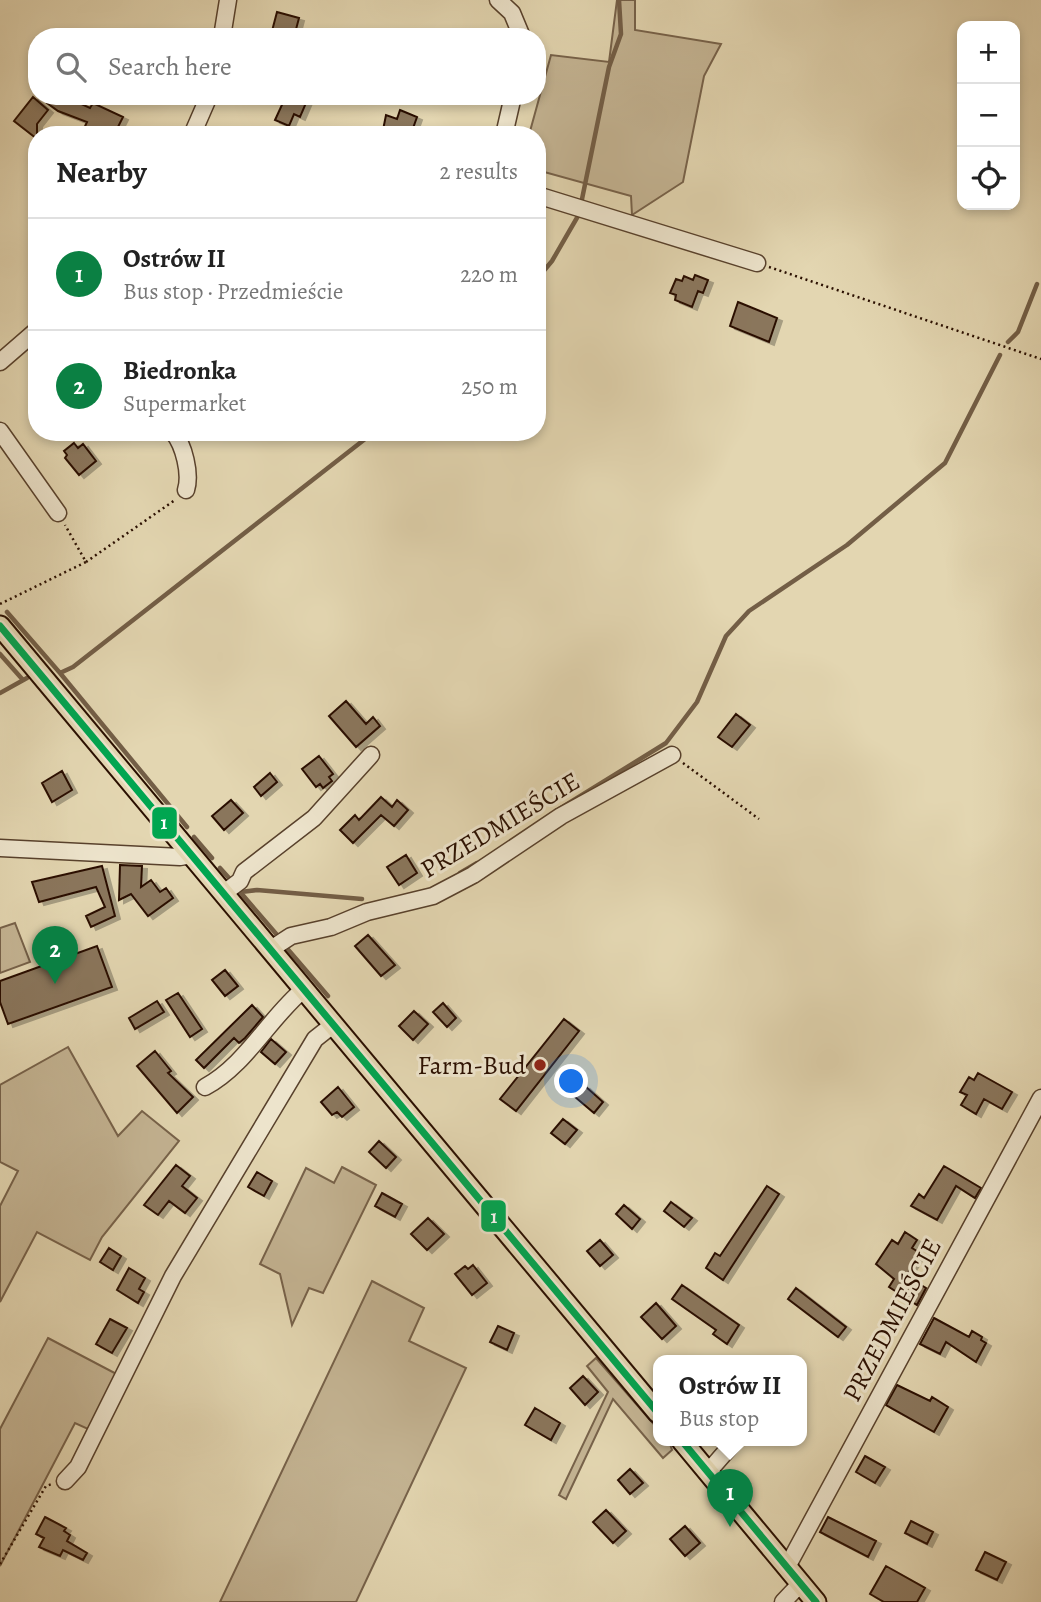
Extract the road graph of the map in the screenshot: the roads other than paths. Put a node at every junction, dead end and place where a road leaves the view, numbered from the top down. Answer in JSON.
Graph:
{"nodes":[{"id":1,"x":228,"y":0,"type":"edge"},
{"id":2,"x":498,"y":0,"type":"edge"},
{"id":3,"x":223,"y":28,"type":"edge"},
{"id":4,"x":518,"y":28,"type":"edge"},
{"id":5,"x":205,"y":105,"type":"edge"},
{"id":6,"x":511,"y":105,"type":"edge"},
{"id":7,"x":196,"y":126,"type":"edge"},
{"id":8,"x":506,"y":126,"type":"edge"},
{"id":9,"x":546,"y":198,"type":"edge"},
{"id":10,"x":757,"y":263,"type":"road end"},
{"id":11,"x":28,"y":339,"type":"edge"},
{"id":12,"x":0,"y":362,"type":"edge"},
{"id":13,"x":0,"y":431,"type":"edge"},
{"id":14,"x":179,"y":441,"type":"edge"},
{"id":15,"x":186,"y":490,"type":"road end"},
{"id":16,"x":58,"y":513,"type":"road end"},
{"id":17,"x":0,"y":626,"type":"edge"},
{"id":18,"x":371,"y":755,"type":"dead end"},
{"id":19,"x":672,"y":755,"type":"road end"},
{"id":20,"x":0,"y":848,"type":"edge"},
{"id":21,"x":192,"y":855,"type":"junction"},
{"id":22,"x":224,"y":893,"type":"junction"},
{"id":23,"x":271,"y":950,"type":"junction"},
{"id":24,"x":304,"y":989,"type":"junction"},
{"id":25,"x":334,"y":1024,"type":"junction"},
{"id":26,"x":205,"y":1087,"type":"dead end"},
{"id":27,"x":1041,"y":1098,"type":"edge"},
{"id":28,"x":653,"y":1407,"type":"edge"},
{"id":29,"x":686,"y":1446,"type":"edge"},
{"id":30,"x":731,"y":1446,"type":"edge"},
{"id":31,"x":708,"y":1472,"type":"junction"},
{"id":32,"x":65,"y":1481,"type":"road end"},
{"id":33,"x":787,"y":1567,"type":"junction"},
{"id":34,"x":801,"y":1583,"type":"junction"},
{"id":35,"x":783,"y":1602,"type":"edge"},
{"id":36,"x":816,"y":1602,"type":"edge"}],
"edges":[{"from":1,"to":3,"type":"street"},
{"from":2,"to":4,"type":"street"},
{"from":5,"to":7,"type":"street"},
{"from":6,"to":8,"type":"street"},
{"from":9,"to":10,"type":"street"},
{"from":11,"to":12,"type":"street"},
{"from":13,"to":16,"type":"street"},
{"from":14,"to":15,"type":"street"},
{"from":17,"to":21,"type":"main road"},
{"from":18,"to":22,"type":"street"},
{"from":19,"to":23,"type":"street","name":"PRZEDMIEŚCIE"},
{"from":20,"to":21,"type":"street"},
{"from":21,"to":22,"type":"main road"},
{"from":22,"to":23,"type":"main road"},
{"from":23,"to":24,"type":"main road"},
{"from":24,"to":25,"type":"main road"},
{"from":24,"to":26,"type":"street"},
{"from":25,"to":28,"type":"main road"},
{"from":25,"to":32,"type":"street"},
{"from":27,"to":33,"type":"street","name":"PRZEDMIEŚCIE"},
{"from":29,"to":31,"type":"main road"},
{"from":30,"to":31,"type":"street"},
{"from":31,"to":33,"type":"main road"},
{"from":33,"to":34,"type":"main road"},
{"from":34,"to":35,"type":"street"},
{"from":34,"to":36,"type":"main road"}]}
